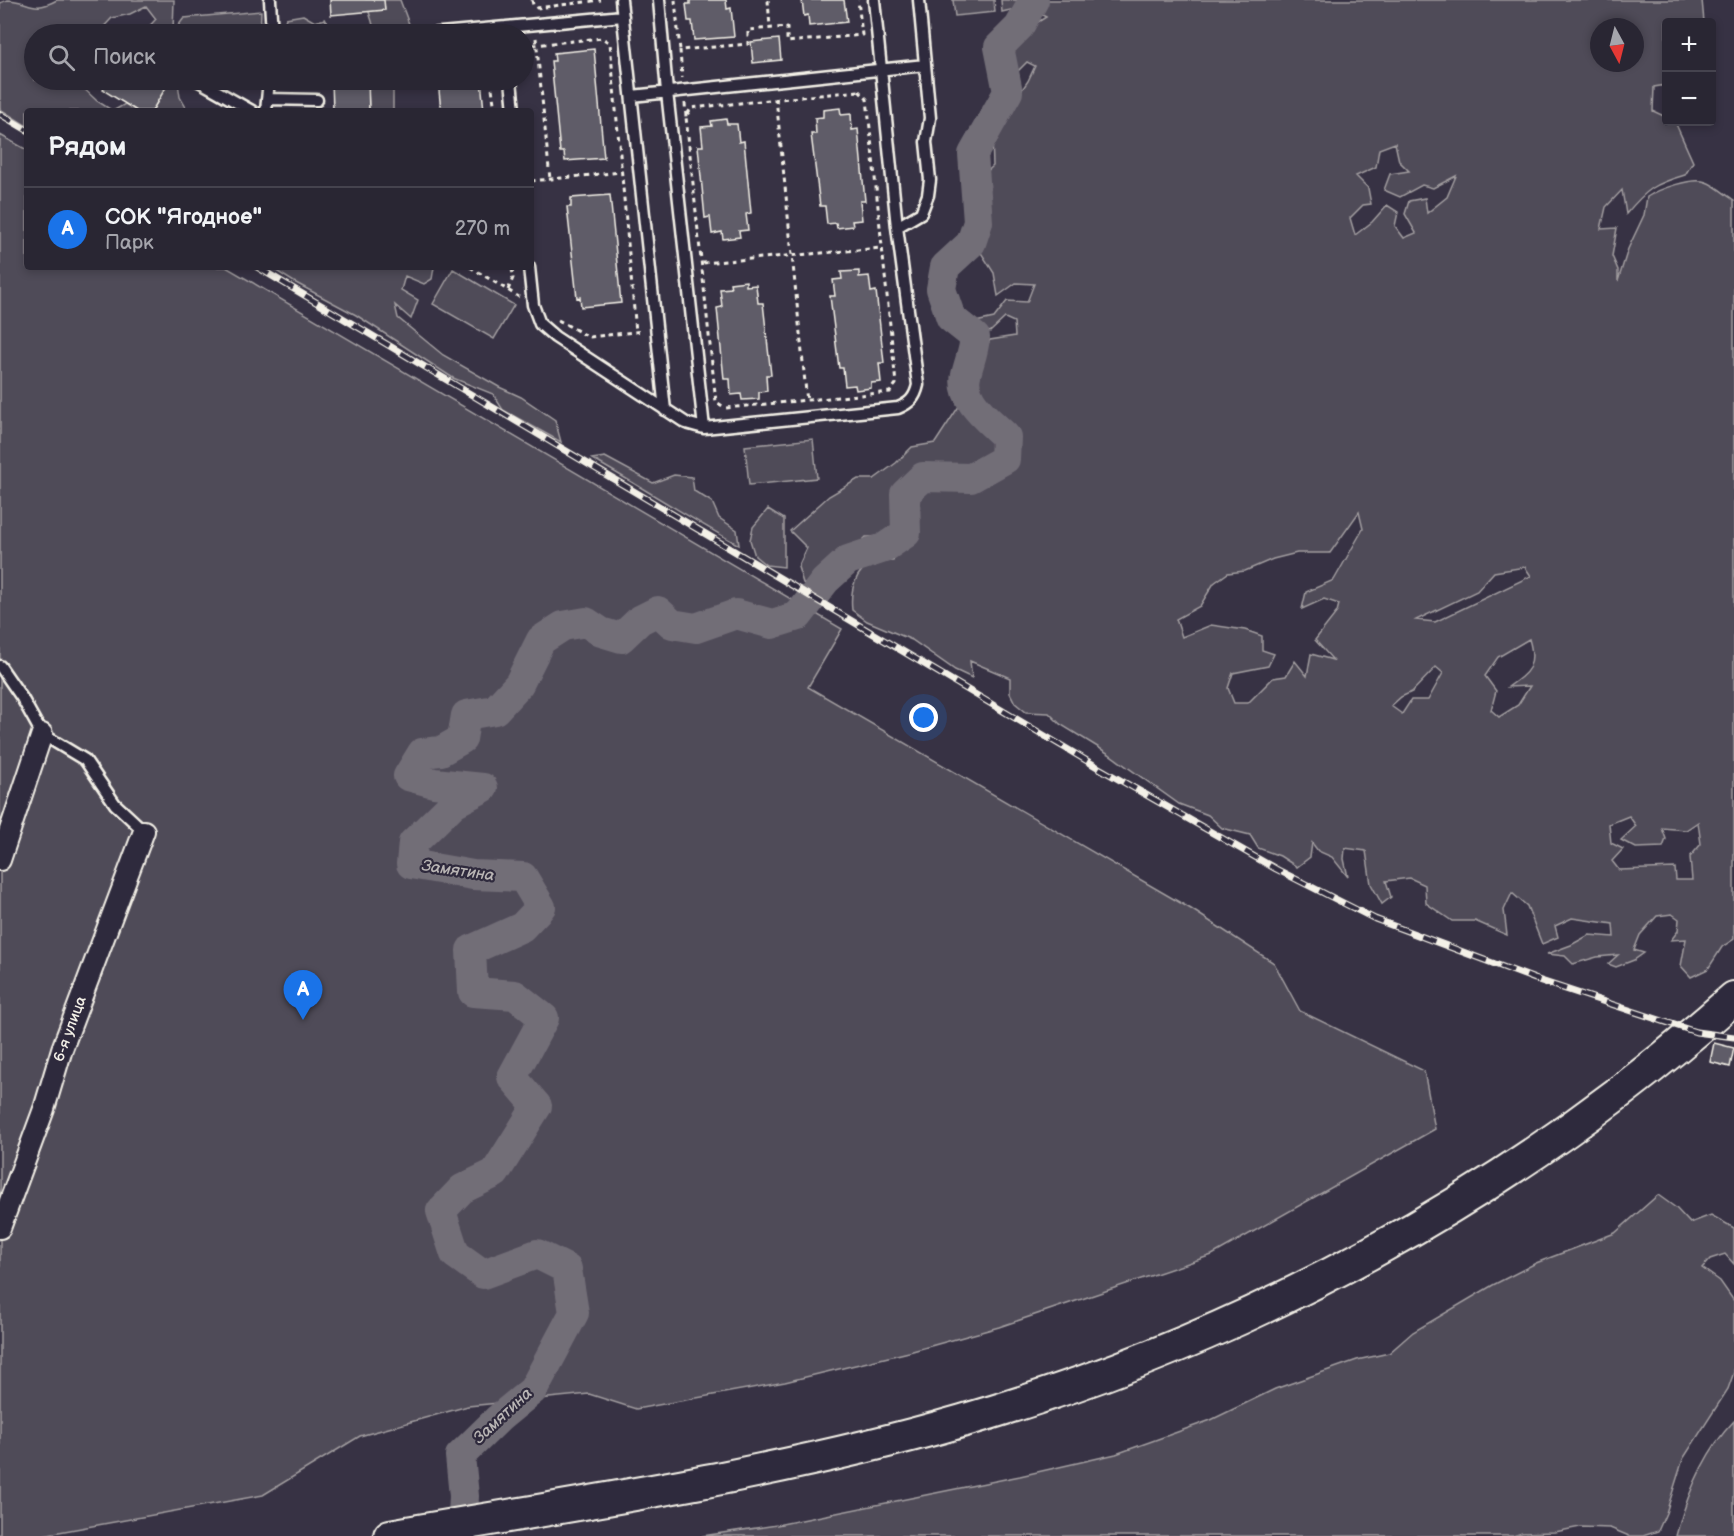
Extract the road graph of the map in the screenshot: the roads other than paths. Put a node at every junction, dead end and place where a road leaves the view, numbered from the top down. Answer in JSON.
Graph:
{"nodes":[{"id":1,"x":270,"y":0,"type":"edge"},
{"id":2,"x":621,"y":0,"type":"edge"},
{"id":3,"x":659,"y":0,"type":"edge"},
{"id":4,"x":874,"y":0,"type":"edge"},
{"id":5,"x":918,"y":0,"type":"edge"},
{"id":6,"x":623,"y":16,"type":"junction"},
{"id":7,"x":271,"y":24,"type":"edge"},
{"id":8,"x":534,"y":25,"type":"edge"},
{"id":9,"x":926,"y":65,"type":"junction"},
{"id":10,"x":881,"y":70,"type":"junction"},
{"id":11,"x":214,"y":90,"type":"edge"},
{"id":12,"x":268,"y":90,"type":"edge"},
{"id":13,"x":512,"y":90,"type":"edge"},
{"id":14,"x":667,"y":93,"type":"junction"},
{"id":15,"x":632,"y":96,"type":"junction"},
{"id":16,"x":267,"y":99,"type":"junction"},
{"id":17,"x":317,"y":100,"type":"dead end"},
{"id":18,"x":247,"y":108,"type":"edge"},
{"id":19,"x":266,"y":108,"type":"edge"},
{"id":20,"x":514,"y":108,"type":"edge"},
{"id":21,"x":897,"y":227,"type":"junction"},
{"id":22,"x":529,"y":270,"type":"edge"},
{"id":23,"x":665,"y":410,"type":"junction"},
{"id":24,"x":704,"y":428,"type":"junction"},
{"id":25,"x":0,"y":666,"type":"edge"},
{"id":26,"x":42,"y":734,"type":"junction"},
{"id":27,"x":144,"y":831,"type":"joint"},
{"id":28,"x":0,"y":861,"type":"edge"},
{"id":29,"x":1734,"y":998,"type":"edge"},
{"id":30,"x":0,"y":1228,"type":"edge"},
{"id":31,"x":390,"y":1536,"type":"edge"}],
"edges":[{"from":1,"to":7,"type":"lane"},
{"from":2,"to":6,"type":"lane"},
{"from":3,"to":14,"type":"lane"},
{"from":4,"to":10,"type":"lane"},
{"from":5,"to":9,"type":"lane"},
{"from":6,"to":8,"type":"lane"},
{"from":6,"to":15,"type":"lane"},
{"from":9,"to":10,"type":"lane"},
{"from":9,"to":21,"type":"lane"},
{"from":10,"to":14,"type":"lane"},
{"from":10,"to":21,"type":"lane"},
{"from":11,"to":18,"type":"lane"},
{"from":12,"to":16,"type":"lane"},
{"from":13,"to":20,"type":"lane"},
{"from":14,"to":15,"type":"lane"},
{"from":14,"to":24,"type":"lane"},
{"from":15,"to":23,"type":"lane"},
{"from":16,"to":17,"type":"lane"},
{"from":16,"to":19,"type":"lane"},
{"from":21,"to":24,"type":"lane"},
{"from":22,"to":23,"type":"lane"},
{"from":23,"to":24,"type":"lane"},
{"from":25,"to":26,"type":"lane"},
{"from":26,"to":27,"type":"lane"},
{"from":26,"to":28,"type":"street"},
{"from":27,"to":30,"type":"street","name":"6-я улица"},
{"from":29,"to":31,"type":"main road"}]}
